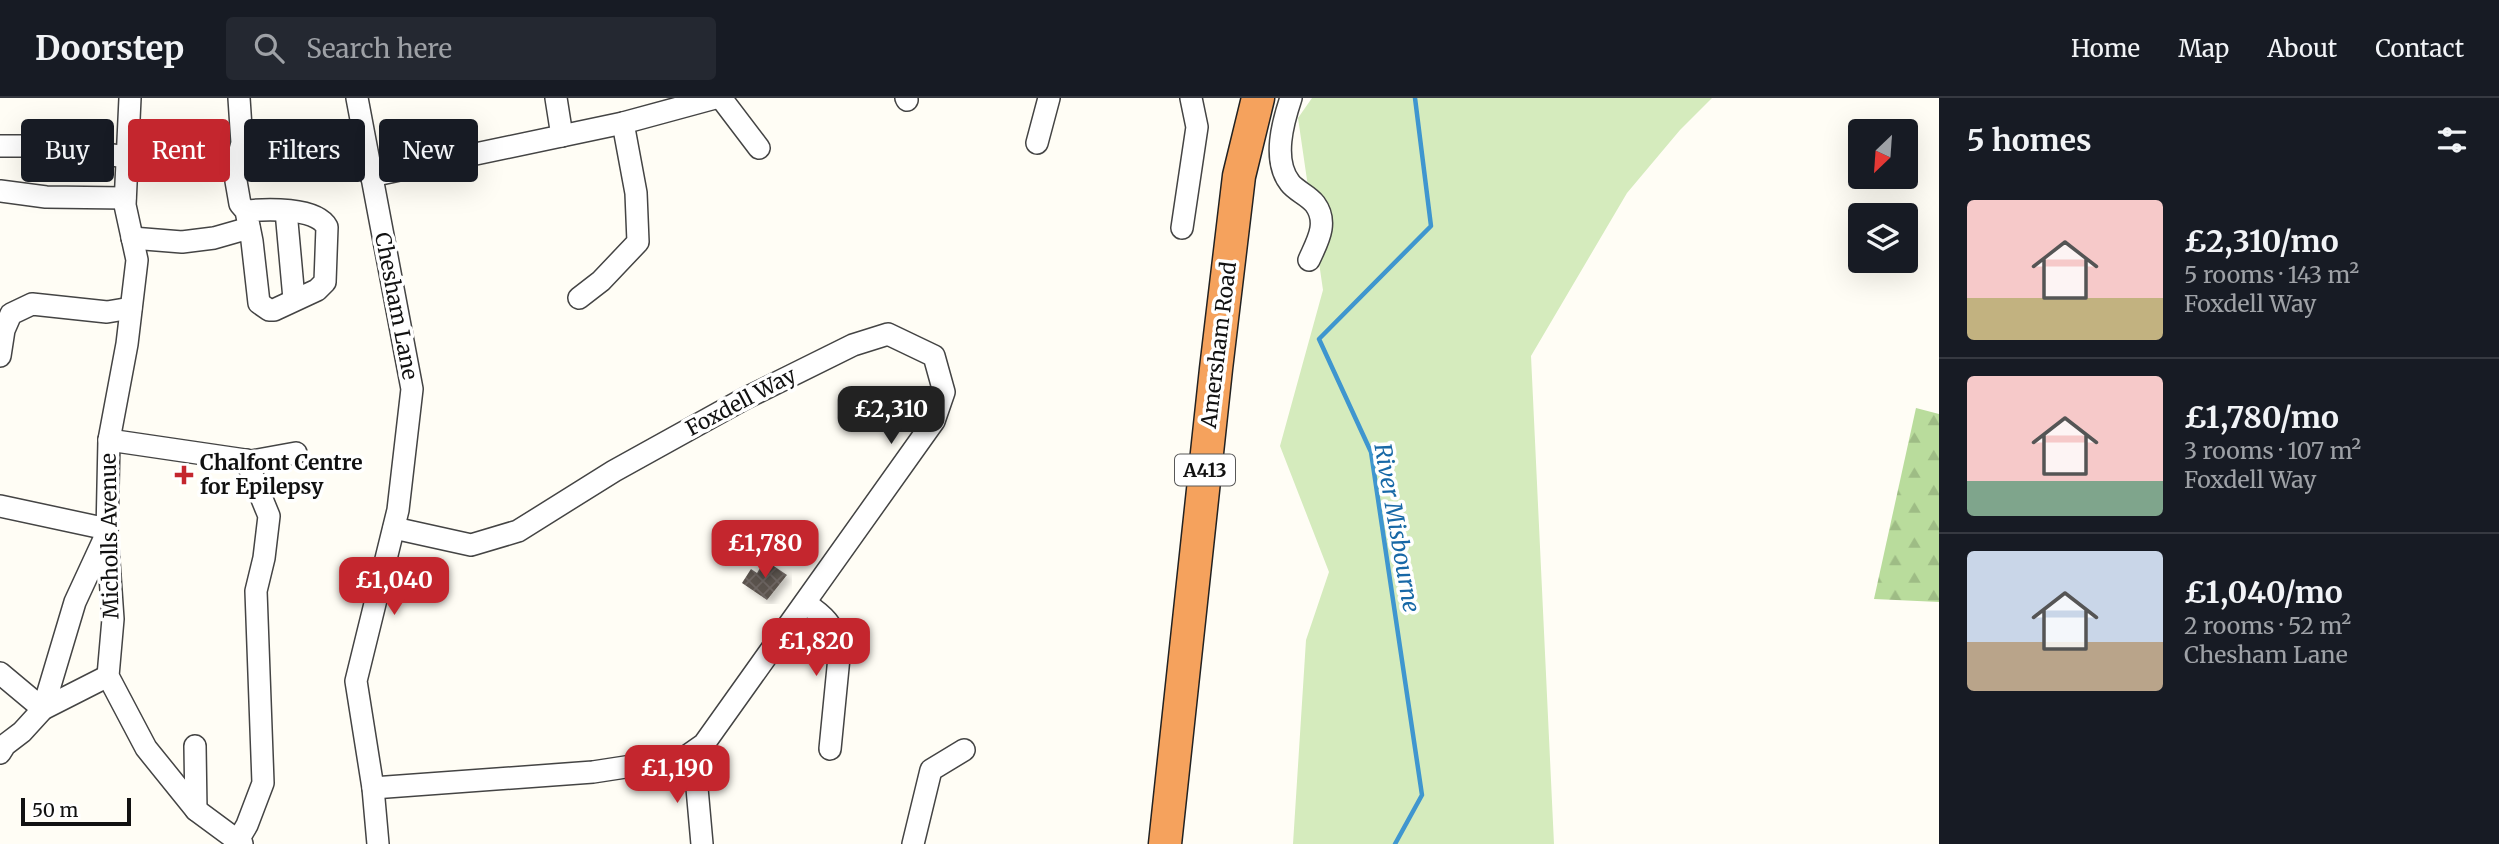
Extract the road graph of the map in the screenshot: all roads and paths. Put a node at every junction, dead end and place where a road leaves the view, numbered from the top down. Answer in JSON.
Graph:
{"nodes":[{"id":1,"x":130,"y":98,"type":"edge"},
{"id":2,"x":239,"y":98,"type":"edge"},
{"id":3,"x":357,"y":98,"type":"edge"},
{"id":4,"x":556,"y":98,"type":"edge"},
{"id":5,"x":715,"y":98,"type":"edge"},
{"id":6,"x":721,"y":98,"type":"edge"},
{"id":7,"x":1049,"y":98,"type":"edge"},
{"id":8,"x":1191,"y":98,"type":"edge"},
{"id":9,"x":1258,"y":98,"type":"edge"},
{"id":10,"x":1291,"y":98,"type":"edge"},
{"id":11,"x":623,"y":123,"type":"junction"},
{"id":12,"x":562,"y":136,"type":"junction"},
{"id":13,"x":1037,"y":143,"type":"dead end"},
{"id":14,"x":0,"y":146,"type":"edge"},
{"id":15,"x":759,"y":149,"type":"dead end"},
{"id":16,"x":127,"y":157,"type":"junction"},
{"id":17,"x":371,"y":176,"type":"junction"},
{"id":18,"x":0,"y":191,"type":"edge"},
{"id":19,"x":125,"y":198,"type":"junction"},
{"id":20,"x":286,"y":211,"type":"junction"},
{"id":21,"x":248,"y":220,"type":"junction"},
{"id":22,"x":1182,"y":228,"type":"dead end"},
{"id":23,"x":132,"y":238,"type":"junction"},
{"id":24,"x":1309,"y":260,"type":"dead end"},
{"id":25,"x":579,"y":298,"type":"dead end"},
{"id":26,"x":294,"y":299,"type":"junction"},
{"id":27,"x":131,"y":309,"type":"junction"},
{"id":28,"x":2,"y":329,"type":"edge"},
{"id":29,"x":0,"y":356,"type":"edge"},
{"id":30,"x":108,"y":440,"type":"junction"},
{"id":31,"x":296,"y":453,"type":"dead end"},
{"id":32,"x":246,"y":460,"type":"junction"},
{"id":33,"x":0,"y":506,"type":"edge"},
{"id":34,"x":394,"y":528,"type":"junction"},
{"id":35,"x":107,"y":531,"type":"junction"},
{"id":36,"x":83,"y":582,"type":"junction"},
{"id":37,"x":805,"y":603,"type":"junction"},
{"id":38,"x":113,"y":620,"type":"junction"},
{"id":39,"x":0,"y":673,"type":"edge"},
{"id":40,"x":108,"y":676,"type":"junction"},
{"id":41,"x":43,"y":709,"type":"junction"},
{"id":42,"x":195,"y":746,"type":"dead end"},
{"id":43,"x":2,"y":747,"type":"edge"},
{"id":44,"x":830,"y":749,"type":"dead end"},
{"id":45,"x":964,"y":750,"type":"dead end"},
{"id":46,"x":684,"y":758,"type":"junction"},
{"id":47,"x":373,"y":788,"type":"junction"},
{"id":48,"x":196,"y":810,"type":"junction"},
{"id":49,"x":915,"y":834,"type":"edge"},
{"id":50,"x":239,"y":843,"type":"edge"},
{"id":51,"x":378,"y":844,"type":"edge"},
{"id":52,"x":702,"y":844,"type":"edge"},
{"id":53,"x":1165,"y":844,"type":"edge"}],
"edges":[{"from":1,"to":16,"type":"street","name":"Micholls Avenue"},
{"from":2,"to":21,"type":"street"},
{"from":3,"to":17,"type":"street","name":"Chesham Lane"},
{"from":4,"to":12,"type":"street"},
{"from":5,"to":11,"type":"street"},
{"from":6,"to":15,"type":"street"},
{"from":7,"to":13,"type":"street"},
{"from":8,"to":22,"type":"street"},
{"from":9,"to":53,"type":"highway","name":"Amersham Road","number":"A413"},
{"from":10,"to":24,"type":"street"},
{"from":11,"to":12,"type":"street"},
{"from":11,"to":25,"type":"street"},
{"from":12,"to":17,"type":"street"},
{"from":14,"to":16,"type":"street"},
{"from":16,"to":19,"type":"street","name":"Micholls Avenue"},
{"from":17,"to":34,"type":"street","name":"Chesham Lane"},
{"from":18,"to":19,"type":"street"},
{"from":19,"to":23,"type":"street","name":"Micholls Avenue"},
{"from":20,"to":21,"type":"street"},
{"from":20,"to":26,"type":"street"},
{"from":20,"to":26,"type":"street"},
{"from":21,"to":23,"type":"street"},
{"from":21,"to":26,"type":"street"},
{"from":23,"to":27,"type":"street","name":"Micholls Avenue"},
{"from":27,"to":28,"type":"street"},
{"from":27,"to":30,"type":"street","name":"Micholls Avenue"},
{"from":28,"to":29,"type":"street"},
{"from":30,"to":32,"type":"street"},
{"from":30,"to":35,"type":"street","name":"Micholls Avenue"},
{"from":31,"to":32,"type":"street"},
{"from":32,"to":50,"type":"street"},
{"from":33,"to":35,"type":"street"},
{"from":34,"to":37,"type":"street","name":"Foxdell Way"},
{"from":34,"to":47,"type":"street","name":"Chesham Lane"},
{"from":35,"to":36,"type":"street"},
{"from":35,"to":38,"type":"street","name":"Micholls Avenue"},
{"from":36,"to":38,"type":"street"},
{"from":36,"to":41,"type":"street"},
{"from":37,"to":44,"type":"street"},
{"from":37,"to":46,"type":"street","name":"Foxdell Way"},
{"from":38,"to":40,"type":"street","name":"Micholls Avenue"},
{"from":39,"to":41,"type":"street"},
{"from":40,"to":41,"type":"street"},
{"from":40,"to":48,"type":"street"},
{"from":41,"to":43,"type":"street"},
{"from":42,"to":48,"type":"street"},
{"from":45,"to":49,"type":"street"},
{"from":46,"to":47,"type":"street"},
{"from":46,"to":52,"type":"street"},
{"from":47,"to":51,"type":"street","name":"Chesham Lane"},
{"from":48,"to":50,"type":"street"}]}
